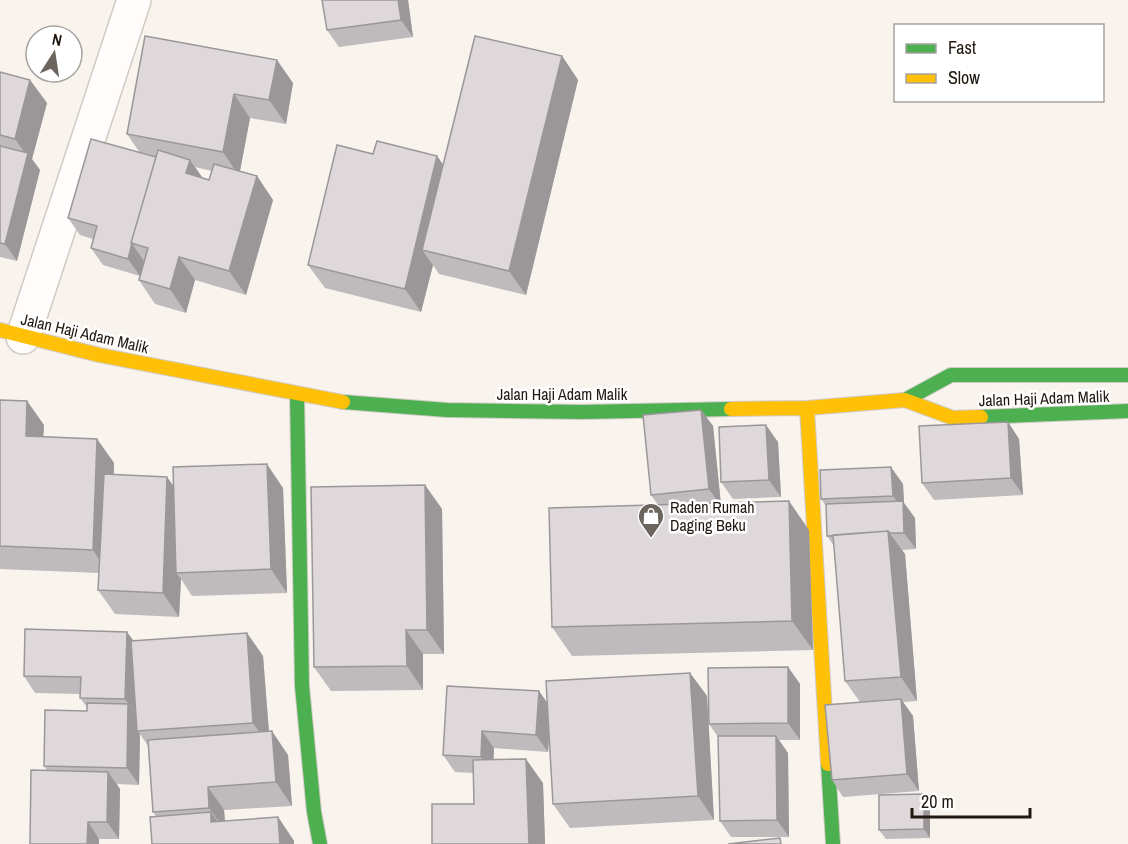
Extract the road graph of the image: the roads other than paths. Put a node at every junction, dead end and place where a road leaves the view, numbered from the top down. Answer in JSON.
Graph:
{"nodes":[{"id":1,"x":134,"y":0,"type":"edge"},
{"id":2,"x":11,"y":333,"type":"edge"},
{"id":3,"x":1128,"y":375,"type":"edge"},
{"id":4,"x":297,"y":394,"type":"junction"},
{"id":5,"x":905,"y":400,"type":"junction"},
{"id":6,"x":807,"y":408,"type":"junction"},
{"id":7,"x":1128,"y":411,"type":"edge"},
{"id":8,"x":320,"y":844,"type":"edge"},
{"id":9,"x":833,"y":844,"type":"edge"}],
"edges":[{"from":1,"to":2,"type":"street"},
{"from":2,"to":4,"type":"main road","name":"Jalan Haji Adam Malik"},
{"from":3,"to":5,"type":"main road"},
{"from":4,"to":6,"type":"main road","name":"Jalan Haji Adam Malik"},
{"from":4,"to":8,"type":"main road"},
{"from":5,"to":6,"type":"main road","name":"Jalan Haji Adam Malik"},
{"from":5,"to":7,"type":"main road","name":"Jalan Haji Adam Malik"},
{"from":6,"to":9,"type":"main road"}]}
